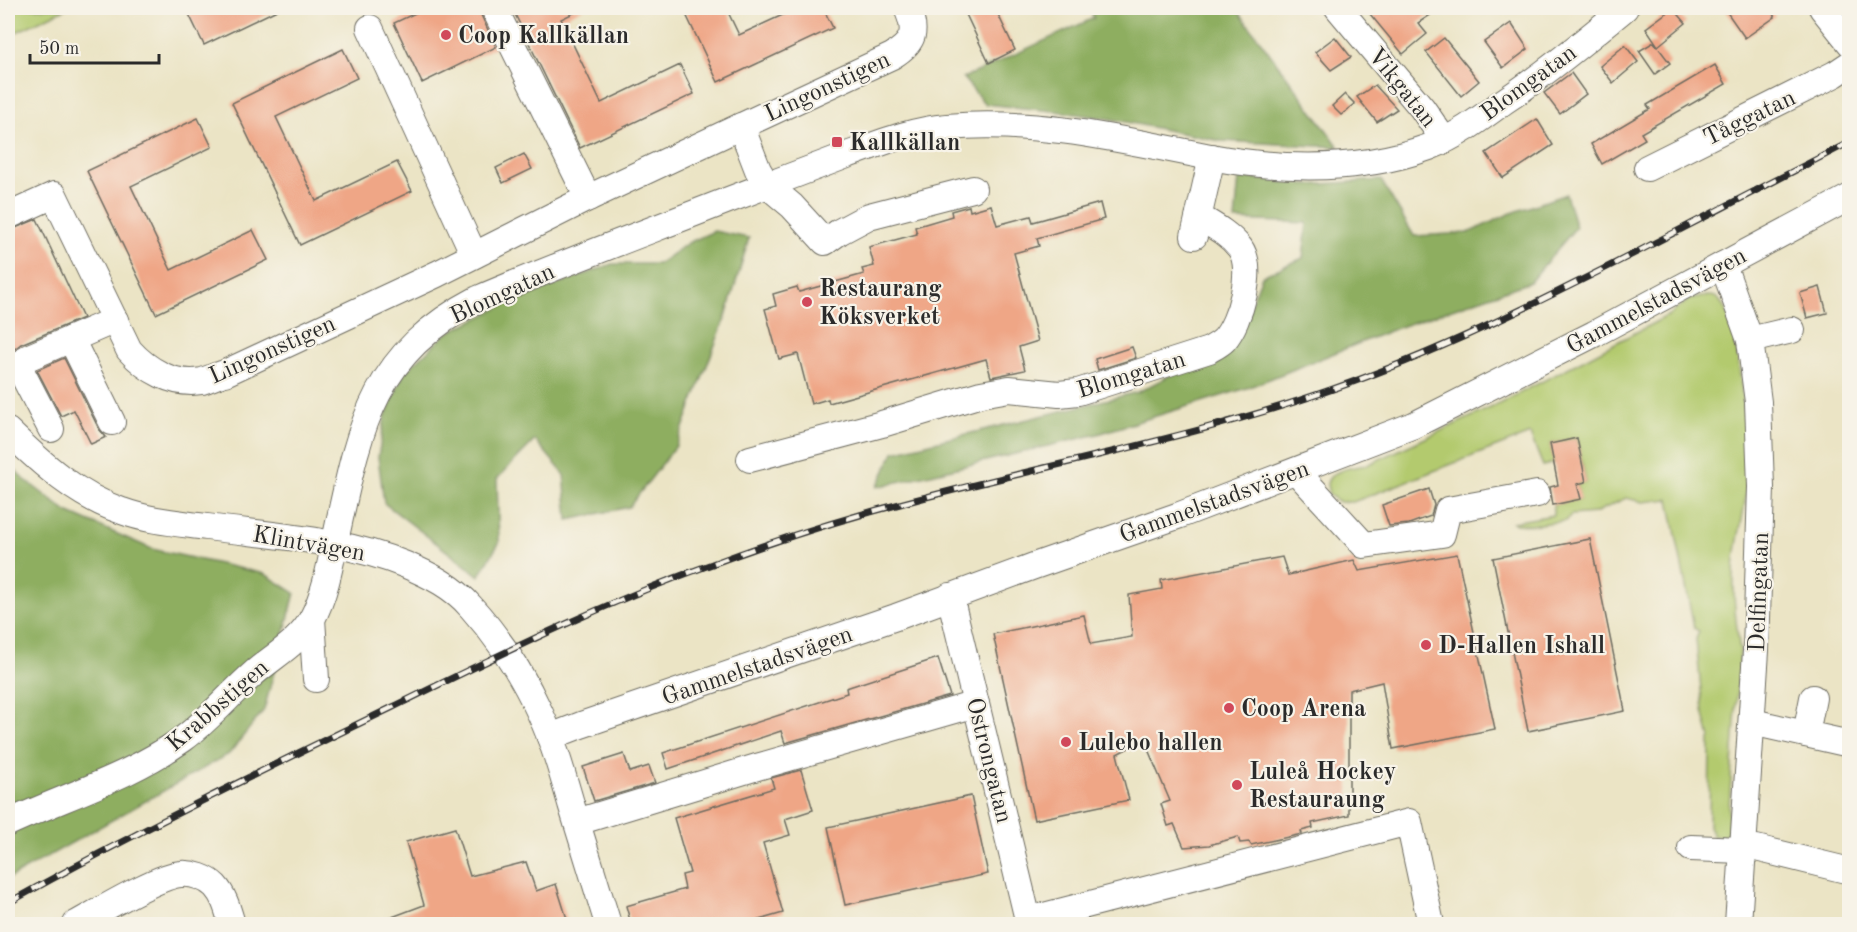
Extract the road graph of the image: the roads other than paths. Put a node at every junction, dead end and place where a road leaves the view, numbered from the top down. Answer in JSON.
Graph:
{"nodes":[{"id":1,"x":494,"y":8,"type":"edge"},
{"id":2,"x":907,"y":8,"type":"edge"},
{"id":3,"x":1338,"y":8,"type":"edge"},
{"id":4,"x":1625,"y":8,"type":"edge"},
{"id":5,"x":1822,"y":8,"type":"edge"},
{"id":6,"x":370,"y":28,"type":"dead end"},
{"id":7,"x":1850,"y":43,"type":"edge"},
{"id":8,"x":1850,"y":64,"type":"edge"},
{"id":9,"x":734,"y":125,"type":"junction"},
{"id":10,"x":1444,"y":140,"type":"junction"},
{"id":11,"x":1212,"y":157,"type":"junction"},
{"id":12,"x":1647,"y":168,"type":"dead end"},
{"id":13,"x":766,"y":185,"type":"junction"},
{"id":14,"x":973,"y":189,"type":"dead end"},
{"id":15,"x":1850,"y":197,"type":"edge"},
{"id":16,"x":588,"y":198,"type":"junction"},
{"id":17,"x":8,"y":216,"type":"edge"},
{"id":18,"x":474,"y":255,"type":"junction"},
{"id":19,"x":1723,"y":265,"type":"junction"},
{"id":20,"x":115,"y":320,"type":"junction"},
{"id":21,"x":1792,"y":330,"type":"dead end"},
{"id":22,"x":71,"y":339,"type":"junction"},
{"id":23,"x":1750,"y":340,"type":"junction"},
{"id":24,"x":112,"y":422,"type":"dead end"},
{"id":25,"x":51,"y":429,"type":"dead end"},
{"id":26,"x":8,"y":431,"type":"edge"},
{"id":27,"x":750,"y":459,"type":"dead end"},
{"id":28,"x":1296,"y":471,"type":"junction"},
{"id":29,"x":1536,"y":494,"type":"dead end"},
{"id":30,"x":334,"y":544,"type":"junction"},
{"id":31,"x":950,"y":596,"type":"junction"},
{"id":32,"x":312,"y":619,"type":"junction"},
{"id":33,"x":316,"y":679,"type":"dead end"},
{"id":34,"x":1814,"y":698,"type":"dead end"},
{"id":35,"x":976,"y":704,"type":"junction"},
{"id":36,"x":1752,"y":722,"type":"junction"},
{"id":37,"x":1806,"y":734,"type":"junction"},
{"id":38,"x":550,"y":737,"type":"junction"},
{"id":39,"x":1850,"y":744,"type":"edge"},
{"id":40,"x":8,"y":822,"type":"edge"},
{"id":41,"x":577,"y":822,"type":"junction"},
{"id":42,"x":1691,"y":848,"type":"dead end"},
{"id":43,"x":1742,"y":850,"type":"junction"},
{"id":44,"x":1850,"y":871,"type":"edge"},
{"id":45,"x":1029,"y":922,"type":"edge"},
{"id":46,"x":76,"y":924,"type":"edge"},
{"id":47,"x":232,"y":924,"type":"edge"},
{"id":48,"x":608,"y":924,"type":"edge"},
{"id":49,"x":1431,"y":924,"type":"edge"},
{"id":50,"x":1738,"y":924,"type":"edge"}],
"edges":[{"from":1,"to":16,"type":"street"},
{"from":2,"to":9,"type":"street","name":"Lingonstigen"},
{"from":3,"to":10,"type":"street","name":"Vikgatan"},
{"from":4,"to":10,"type":"street","name":"Blomgatan"},
{"from":5,"to":7,"type":"street"},
{"from":6,"to":18,"type":"street"},
{"from":8,"to":12,"type":"street","name":"Tåggatan"},
{"from":9,"to":13,"type":"street","name":"Lingonstigen"},
{"from":9,"to":16,"type":"street","name":"Lingonstigen"},
{"from":10,"to":11,"type":"street","name":"Blomgatan"},
{"from":11,"to":13,"type":"street","name":"Blomgatan"},
{"from":11,"to":27,"type":"street","name":"Blomgatan"},
{"from":13,"to":14,"type":"street"},
{"from":13,"to":30,"type":"street","name":"Blomgatan"},
{"from":15,"to":19,"type":"street","name":"Gammelstadsvägen"},
{"from":16,"to":18,"type":"street","name":"Lingonstigen"},
{"from":17,"to":20,"type":"street","name":"Lingonstigen"},
{"from":18,"to":20,"type":"street","name":"Lingonstigen"},
{"from":19,"to":23,"type":"street","name":"Delfingatan"},
{"from":19,"to":28,"type":"street","name":"Gammelstadsvägen"},
{"from":20,"to":22,"type":"street"},
{"from":21,"to":23,"type":"street"},
{"from":22,"to":24,"type":"street"},
{"from":22,"to":25,"type":"street"},
{"from":23,"to":36,"type":"street","name":"Delfingatan"},
{"from":26,"to":30,"type":"street","name":"Klintvägen"},
{"from":28,"to":29,"type":"street"},
{"from":28,"to":31,"type":"street","name":"Gammelstadsvägen"},
{"from":30,"to":32,"type":"street","name":"Krabbstigen"},
{"from":30,"to":38,"type":"street","name":"Klintvägen"},
{"from":31,"to":35,"type":"street","name":"Ostrongatan"},
{"from":31,"to":38,"type":"street","name":"Gammelstadsvägen"},
{"from":32,"to":33,"type":"street"},
{"from":32,"to":40,"type":"street","name":"Krabbstigen"},
{"from":34,"to":37,"type":"street"},
{"from":35,"to":41,"type":"street"},
{"from":35,"to":45,"type":"street","name":"Ostrongatan"},
{"from":36,"to":37,"type":"street"},
{"from":36,"to":43,"type":"street","name":"Delfingatan"},
{"from":37,"to":39,"type":"street"},
{"from":38,"to":41,"type":"street","name":"Klintvägen"},
{"from":41,"to":48,"type":"street","name":"Klintvägen"},
{"from":42,"to":43,"type":"street"},
{"from":43,"to":44,"type":"street"},
{"from":43,"to":50,"type":"street","name":"Delfingatan"},
{"from":45,"to":49,"type":"street"},
{"from":46,"to":47,"type":"street"}]}
